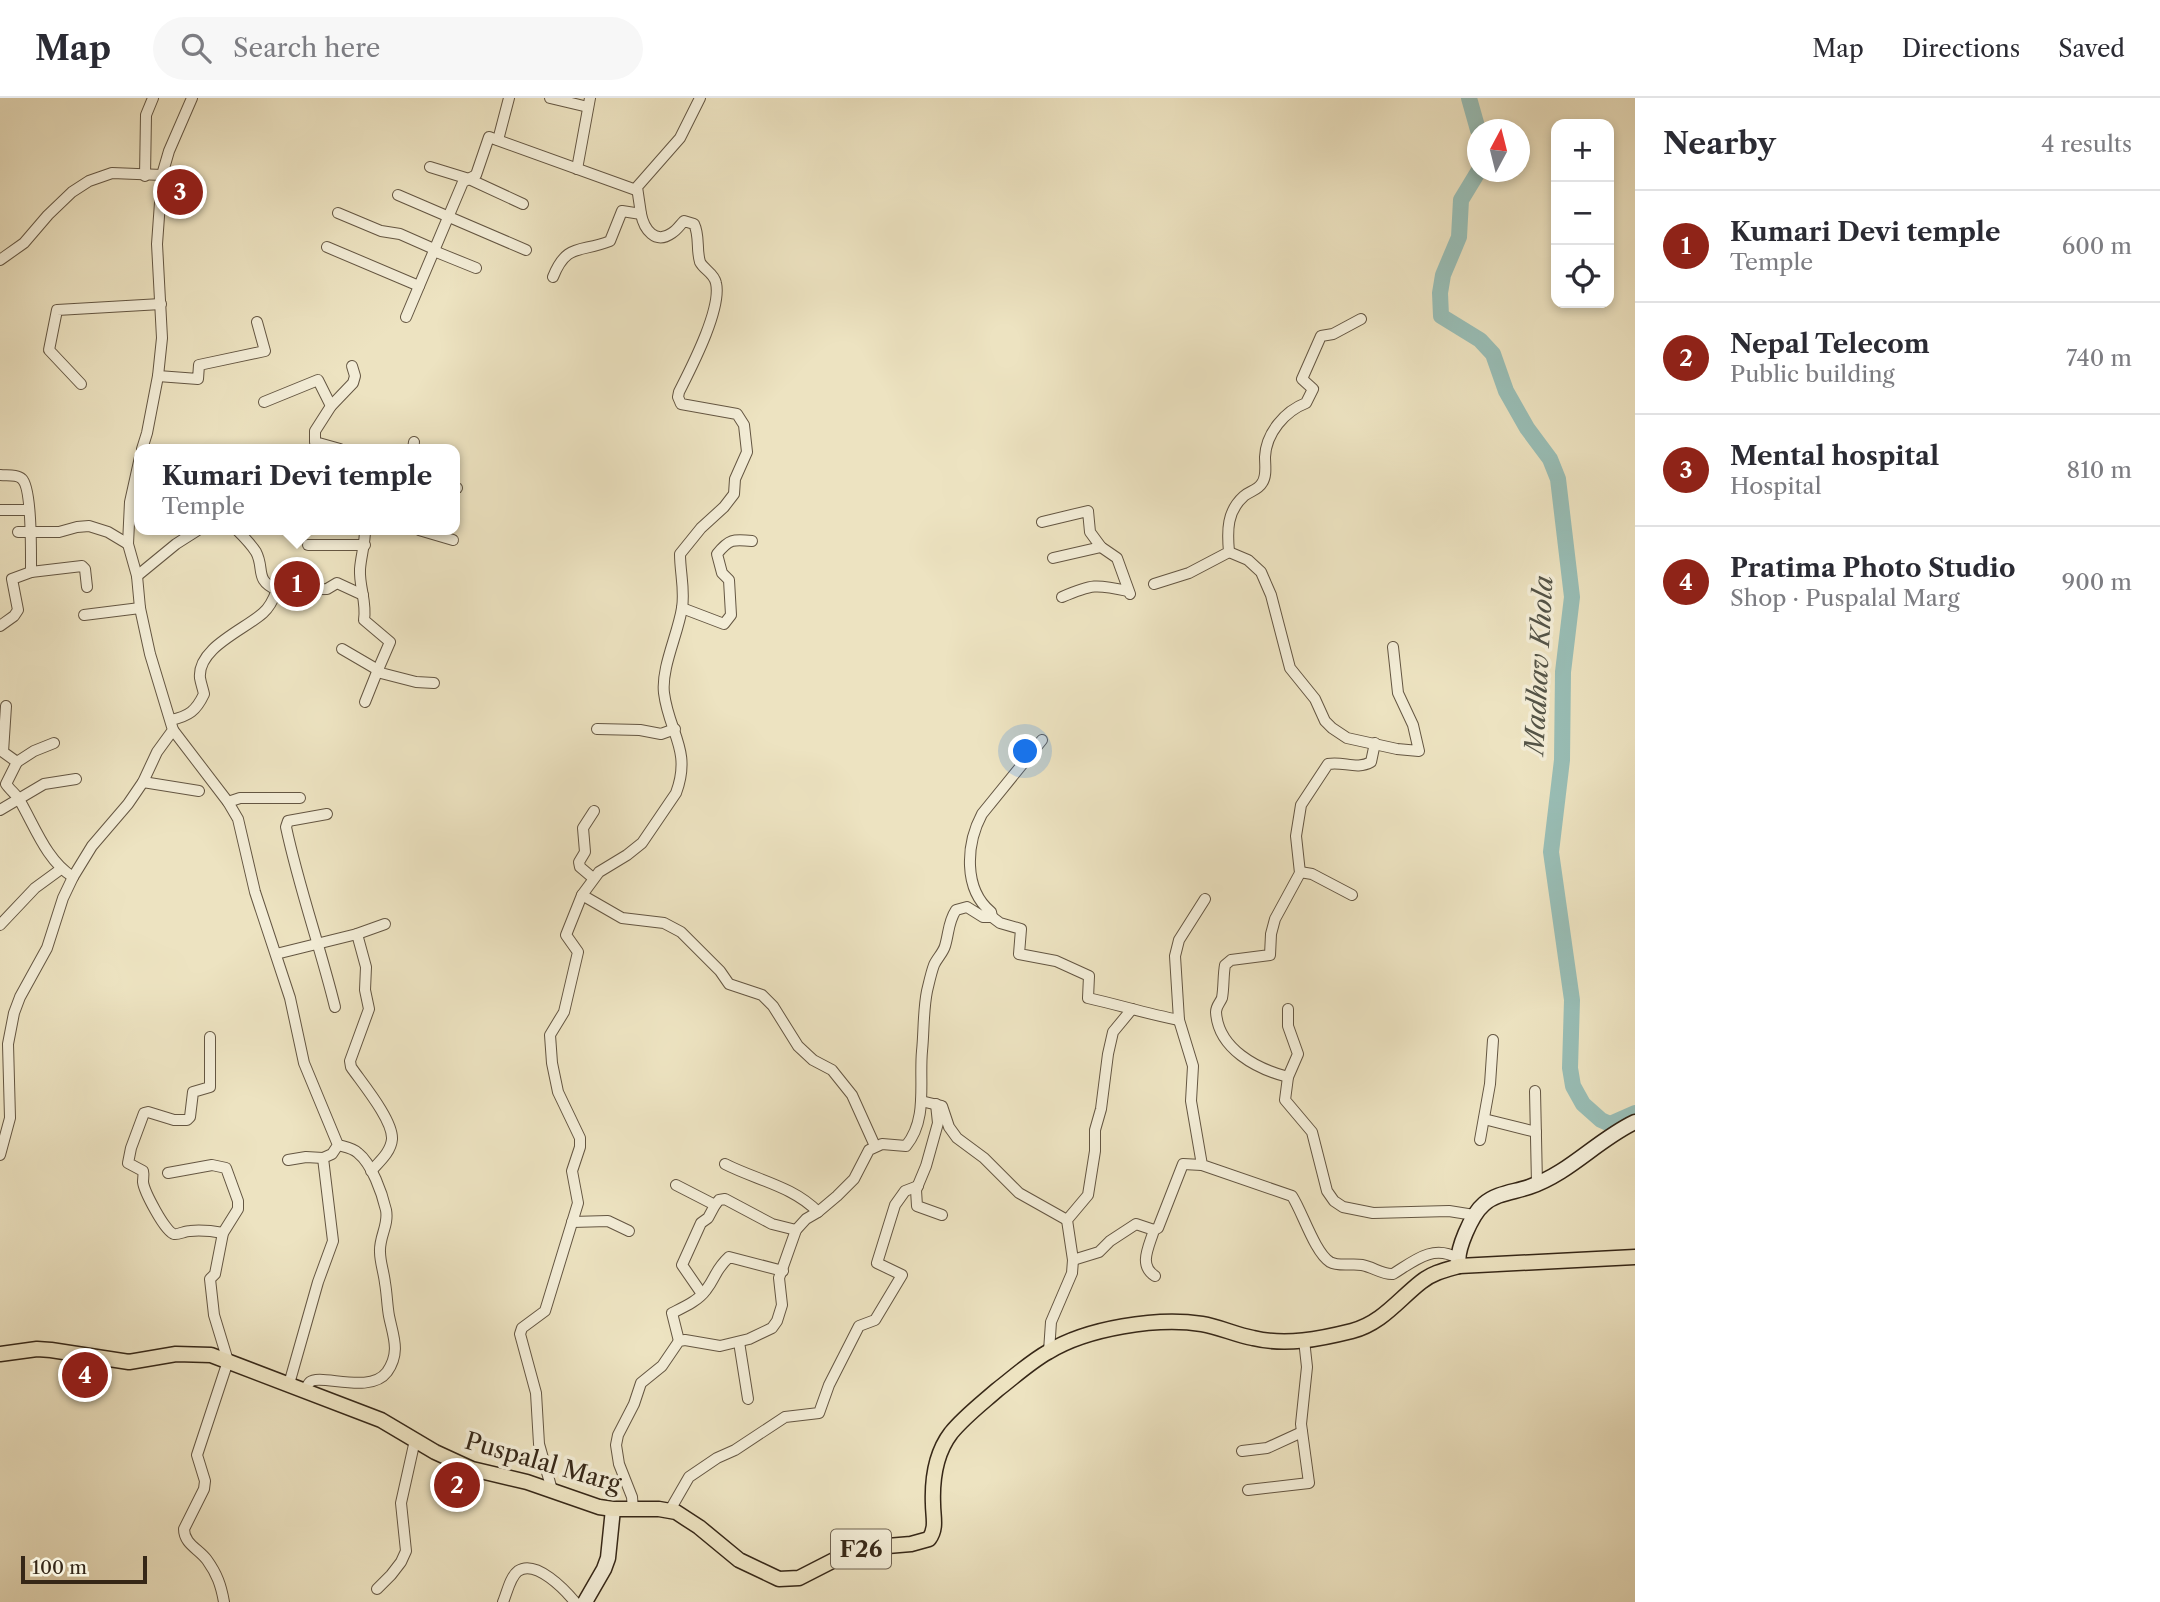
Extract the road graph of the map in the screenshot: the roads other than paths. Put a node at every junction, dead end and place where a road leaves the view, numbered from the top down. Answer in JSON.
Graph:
{"nodes":[{"id":1,"x":153,"y":98,"type":"edge"},
{"id":2,"x":192,"y":98,"type":"edge"},
{"id":3,"x":509,"y":98,"type":"edge"},
{"id":4,"x":551,"y":98,"type":"edge"},
{"id":5,"x":701,"y":98,"type":"edge"},
{"id":6,"x":589,"y":102,"type":"edge"},
{"id":7,"x":498,"y":140,"type":"junction"},
{"id":8,"x":430,"y":167,"type":"dead end"},
{"id":9,"x":577,"y":169,"type":"junction"},
{"id":10,"x":145,"y":176,"type":"junction"},
{"id":11,"x":162,"y":176,"type":"junction"},
{"id":12,"x":469,"y":179,"type":"junction"},
{"id":13,"x":636,"y":190,"type":"junction"},
{"id":14,"x":398,"y":195,"type":"dead end"},
{"id":15,"x":523,"y":204,"type":"dead end"},
{"id":16,"x":338,"y":213,"type":"dead end"},
{"id":17,"x":641,"y":214,"type":"junction"},
{"id":18,"x":449,"y":216,"type":"junction"},
{"id":19,"x":327,"y":247,"type":"dead end"},
{"id":20,"x":434,"y":250,"type":"junction"},
{"id":21,"x":526,"y":250,"type":"dead end"},
{"id":22,"x":0,"y":260,"type":"edge"},
{"id":23,"x":476,"y":268,"type":"dead end"},
{"id":24,"x":553,"y":277,"type":"dead end"},
{"id":25,"x":419,"y":286,"type":"junction"},
{"id":26,"x":161,"y":304,"type":"junction"},
{"id":27,"x":406,"y":317,"type":"dead end"},
{"id":28,"x":1361,"y":319,"type":"dead end"},
{"id":29,"x":257,"y":322,"type":"dead end"},
{"id":30,"x":352,"y":366,"type":"dead end"},
{"id":31,"x":158,"y":376,"type":"junction"},
{"id":32,"x":81,"y":384,"type":"dead end"},
{"id":33,"x":264,"y":402,"type":"dead end"},
{"id":34,"x":331,"y":406,"type":"junction"},
{"id":35,"x":144,"y":444,"type":"edge"},
{"id":36,"x":322,"y":444,"type":"edge"},
{"id":37,"x":0,"y":475,"type":"edge"},
{"id":38,"x":134,"y":482,"type":"edge"},
{"id":39,"x":0,"y":510,"type":"edge"},
{"id":40,"x":29,"y":510,"type":"junction"},
{"id":41,"x":1042,"y":522,"type":"dead end"},
{"id":42,"x":18,"y":533,"type":"dead end"},
{"id":43,"x":30,"y":533,"type":"junction"},
{"id":44,"x":190,"y":535,"type":"edge"},
{"id":45,"x":242,"y":535,"type":"edge"},
{"id":46,"x":365,"y":535,"type":"edge"},
{"id":47,"x":436,"y":535,"type":"edge"},
{"id":48,"x":453,"y":540,"type":"dead end"},
{"id":49,"x":752,"y":541,"type":"dead end"},
{"id":50,"x":128,"y":544,"type":"junction"},
{"id":51,"x":308,"y":545,"type":"dead end"},
{"id":52,"x":365,"y":545,"type":"junction"},
{"id":53,"x":1101,"y":547,"type":"junction"},
{"id":54,"x":1229,"y":552,"type":"junction"},
{"id":55,"x":1054,"y":558,"type":"dead end"},
{"id":56,"x":31,"y":572,"type":"junction"},
{"id":57,"x":137,"y":576,"type":"junction"},
{"id":58,"x":1154,"y":584,"type":"dead end"},
{"id":59,"x":87,"y":587,"type":"dead end"},
{"id":60,"x":277,"y":590,"type":"junction"},
{"id":61,"x":363,"y":595,"type":"junction"},
{"id":62,"x":1062,"y":597,"type":"dead end"},
{"id":63,"x":140,"y":608,"type":"junction"},
{"id":64,"x":682,"y":608,"type":"junction"},
{"id":65,"x":84,"y":615,"type":"dead end"},
{"id":66,"x":0,"y":626,"type":"edge"},
{"id":67,"x":1393,"y":647,"type":"dead end"},
{"id":68,"x":342,"y":649,"type":"dead end"},
{"id":69,"x":377,"y":671,"type":"junction"},
{"id":70,"x":434,"y":683,"type":"dead end"},
{"id":71,"x":365,"y":702,"type":"dead end"},
{"id":72,"x":5,"y":710,"type":"edge"},
{"id":73,"x":172,"y":725,"type":"junction"},
{"id":74,"x":597,"y":729,"type":"dead end"},
{"id":75,"x":675,"y":729,"type":"junction"},
{"id":76,"x":1042,"y":740,"type":"dead end"},
{"id":77,"x":54,"y":743,"type":"dead end"},
{"id":78,"x":1375,"y":743,"type":"junction"},
{"id":79,"x":17,"y":762,"type":"junction"},
{"id":80,"x":76,"y":779,"type":"dead end"},
{"id":81,"x":143,"y":782,"type":"junction"},
{"id":82,"x":199,"y":791,"type":"dead end"},
{"id":83,"x":19,"y":798,"type":"junction"},
{"id":84,"x":300,"y":798,"type":"dead end"},
{"id":85,"x":228,"y":802,"type":"junction"},
{"id":86,"x":0,"y":810,"type":"edge"},
{"id":87,"x":594,"y":811,"type":"dead end"},
{"id":88,"x":327,"y":814,"type":"dead end"},
{"id":89,"x":61,"y":870,"type":"junction"},
{"id":90,"x":1300,"y":872,"type":"junction"},
{"id":91,"x":73,"y":877,"type":"junction"},
{"id":92,"x":593,"y":878,"type":"junction"},
{"id":93,"x":582,"y":895,"type":"junction"},
{"id":94,"x":1352,"y":895,"type":"dead end"},
{"id":95,"x":1205,"y":899,"type":"dead end"},
{"id":96,"x":992,"y":917,"type":"junction"},
{"id":97,"x":385,"y":924,"type":"dead end"},
{"id":98,"x":0,"y":925,"type":"edge"},
{"id":99,"x":357,"y":933,"type":"junction"},
{"id":100,"x":319,"y":944,"type":"junction"},
{"id":101,"x":276,"y":954,"type":"junction"},
{"id":102,"x":335,"y":1007,"type":"dead end"},
{"id":103,"x":1132,"y":1009,"type":"junction"},
{"id":104,"x":1288,"y":1009,"type":"dead end"},
{"id":105,"x":1180,"y":1020,"type":"junction"},
{"id":106,"x":210,"y":1037,"type":"dead end"},
{"id":107,"x":1493,"y":1040,"type":"dead end"},
{"id":108,"x":1288,"y":1076,"type":"junction"},
{"id":109,"x":1535,"y":1091,"type":"dead end"},
{"id":110,"x":921,"y":1101,"type":"junction"},
{"id":111,"x":936,"y":1104,"type":"junction"},
{"id":112,"x":1484,"y":1119,"type":"junction"},
{"id":113,"x":1635,"y":1122,"type":"edge"},
{"id":114,"x":1536,"y":1132,"type":"junction"},
{"id":115,"x":1480,"y":1140,"type":"dead end"},
{"id":116,"x":338,"y":1144,"type":"junction"},
{"id":117,"x":875,"y":1146,"type":"junction"},
{"id":118,"x":0,"y":1155,"type":"edge"},
{"id":119,"x":323,"y":1158,"type":"junction"},
{"id":120,"x":288,"y":1160,"type":"dead end"},
{"id":121,"x":724,"y":1164,"type":"dead end"},
{"id":122,"x":1202,"y":1165,"type":"junction"},
{"id":123,"x":371,"y":1171,"type":"junction"},
{"id":124,"x":169,"y":1173,"type":"dead end"},
{"id":125,"x":1537,"y":1184,"type":"junction"},
{"id":126,"x":676,"y":1185,"type":"dead end"},
{"id":127,"x":918,"y":1186,"type":"junction"},
{"id":128,"x":715,"y":1205,"type":"junction"},
{"id":129,"x":818,"y":1212,"type":"junction"},
{"id":130,"x":942,"y":1215,"type":"dead end"},
{"id":131,"x":1474,"y":1215,"type":"junction"},
{"id":132,"x":1067,"y":1220,"type":"junction"},
{"id":133,"x":572,"y":1222,"type":"junction"},
{"id":134,"x":796,"y":1230,"type":"junction"},
{"id":135,"x":1154,"y":1230,"type":"junction"},
{"id":136,"x":629,"y":1231,"type":"dead end"},
{"id":137,"x":223,"y":1233,"type":"junction"},
{"id":138,"x":1635,"y":1256,"type":"edge"},
{"id":139,"x":1073,"y":1260,"type":"junction"},
{"id":140,"x":1458,"y":1262,"type":"junction"},
{"id":141,"x":783,"y":1271,"type":"junction"},
{"id":142,"x":1156,"y":1276,"type":"dead end"},
{"id":143,"x":702,"y":1294,"type":"junction"},
{"id":144,"x":1304,"y":1340,"type":"junction"},
{"id":145,"x":679,"y":1341,"type":"junction"},
{"id":146,"x":739,"y":1342,"type":"junction"},
{"id":147,"x":1049,"y":1351,"type":"junction"},
{"id":148,"x":0,"y":1354,"type":"edge"},
{"id":149,"x":228,"y":1360,"type":"junction"},
{"id":150,"x":289,"y":1384,"type":"junction"},
{"id":151,"x":305,"y":1391,"type":"junction"},
{"id":152,"x":748,"y":1399,"type":"dead end"},
{"id":153,"x":1302,"y":1432,"type":"junction"},
{"id":154,"x":415,"y":1440,"type":"junction"},
{"id":155,"x":1242,"y":1451,"type":"dead end"},
{"id":156,"x":552,"y":1490,"type":"junction"},
{"id":157,"x":1248,"y":1490,"type":"dead end"},
{"id":158,"x":613,"y":1509,"type":"junction"},
{"id":159,"x":633,"y":1509,"type":"junction"},
{"id":160,"x":670,"y":1510,"type":"junction"},
{"id":161,"x":377,"y":1589,"type":"dead end"},
{"id":162,"x":224,"y":1602,"type":"edge"},
{"id":163,"x":503,"y":1602,"type":"edge"},
{"id":164,"x":575,"y":1602,"type":"edge"},
{"id":165,"x":585,"y":1602,"type":"edge"}],
"edges":[{"from":1,"to":10,"type":"street"},
{"from":2,"to":11,"type":"street"},
{"from":3,"to":7,"type":"street"},
{"from":4,"to":6,"type":"street"},
{"from":5,"to":13,"type":"street"},
{"from":6,"to":9,"type":"street"},
{"from":7,"to":9,"type":"street"},
{"from":7,"to":12,"type":"street"},
{"from":8,"to":12,"type":"street"},
{"from":9,"to":13,"type":"street"},
{"from":10,"to":11,"type":"street"},
{"from":10,"to":22,"type":"street"},
{"from":11,"to":26,"type":"street"},
{"from":12,"to":15,"type":"street"},
{"from":12,"to":18,"type":"street"},
{"from":13,"to":17,"type":"street"},
{"from":14,"to":18,"type":"street"},
{"from":16,"to":20,"type":"street"},
{"from":17,"to":24,"type":"street"},
{"from":17,"to":64,"type":"street"},
{"from":18,"to":20,"type":"street"},
{"from":18,"to":21,"type":"street"},
{"from":19,"to":25,"type":"street"},
{"from":20,"to":23,"type":"street"},
{"from":20,"to":25,"type":"street"},
{"from":25,"to":27,"type":"street"},
{"from":26,"to":31,"type":"street"},
{"from":26,"to":32,"type":"street"},
{"from":28,"to":54,"type":"street"},
{"from":29,"to":31,"type":"street"},
{"from":30,"to":34,"type":"street"},
{"from":31,"to":35,"type":"street"},
{"from":33,"to":34,"type":"street"},
{"from":34,"to":36,"type":"street"},
{"from":37,"to":40,"type":"street"},
{"from":38,"to":50,"type":"street"},
{"from":39,"to":40,"type":"street"},
{"from":40,"to":43,"type":"street"},
{"from":41,"to":53,"type":"street"},
{"from":42,"to":43,"type":"street"},
{"from":43,"to":50,"type":"street"},
{"from":43,"to":56,"type":"street"},
{"from":44,"to":57,"type":"street"},
{"from":45,"to":60,"type":"street"},
{"from":46,"to":52,"type":"street"},
{"from":47,"to":48,"type":"street"},
{"from":49,"to":64,"type":"street"},
{"from":50,"to":57,"type":"street"},
{"from":51,"to":52,"type":"street"},
{"from":52,"to":61,"type":"street"},
{"from":53,"to":55,"type":"street"},
{"from":53,"to":62,"type":"street"},
{"from":54,"to":58,"type":"street"},
{"from":54,"to":78,"type":"street"},
{"from":56,"to":59,"type":"street"},
{"from":56,"to":66,"type":"street"},
{"from":57,"to":63,"type":"street"},
{"from":60,"to":61,"type":"street"},
{"from":60,"to":73,"type":"street"},
{"from":61,"to":69,"type":"street"},
{"from":63,"to":65,"type":"street"},
{"from":63,"to":73,"type":"street"},
{"from":64,"to":75,"type":"street"},
{"from":67,"to":78,"type":"street"},
{"from":68,"to":69,"type":"street"},
{"from":69,"to":70,"type":"street"},
{"from":69,"to":71,"type":"street"},
{"from":72,"to":79,"type":"street"},
{"from":73,"to":81,"type":"street"},
{"from":73,"to":85,"type":"street"},
{"from":74,"to":75,"type":"street"},
{"from":75,"to":92,"type":"street"},
{"from":76,"to":96,"type":"street"},
{"from":77,"to":79,"type":"street"},
{"from":78,"to":90,"type":"street"},
{"from":79,"to":83,"type":"street"},
{"from":80,"to":83,"type":"street"},
{"from":81,"to":82,"type":"street"},
{"from":81,"to":91,"type":"street"},
{"from":83,"to":86,"type":"street"},
{"from":83,"to":89,"type":"street"},
{"from":84,"to":85,"type":"street"},
{"from":85,"to":101,"type":"street"},
{"from":87,"to":92,"type":"street"},
{"from":88,"to":100,"type":"street"},
{"from":89,"to":91,"type":"street"},
{"from":89,"to":98,"type":"street"},
{"from":90,"to":94,"type":"street"},
{"from":90,"to":108,"type":"street"},
{"from":91,"to":118,"type":"street"},
{"from":92,"to":93,"type":"street"},
{"from":93,"to":117,"type":"street"},
{"from":93,"to":133,"type":"street"},
{"from":95,"to":105,"type":"street"},
{"from":96,"to":103,"type":"street"},
{"from":96,"to":110,"type":"street"},
{"from":97,"to":99,"type":"street"},
{"from":99,"to":100,"type":"street"},
{"from":99,"to":123,"type":"street"},
{"from":100,"to":101,"type":"street"},
{"from":100,"to":102,"type":"street"},
{"from":101,"to":116,"type":"street"},
{"from":103,"to":105,"type":"street"},
{"from":103,"to":132,"type":"street"},
{"from":104,"to":108,"type":"street"},
{"from":105,"to":122,"type":"street"},
{"from":106,"to":137,"type":"street"},
{"from":107,"to":112,"type":"street"},
{"from":108,"to":131,"type":"street"},
{"from":109,"to":114,"type":"street"},
{"from":110,"to":111,"type":"street"},
{"from":110,"to":117,"type":"street"},
{"from":111,"to":127,"type":"street"},
{"from":111,"to":132,"type":"street"},
{"from":112,"to":114,"type":"street"},
{"from":112,"to":115,"type":"street"},
{"from":113,"to":125,"type":"street"},
{"from":114,"to":125,"type":"street"},
{"from":116,"to":119,"type":"street"},
{"from":116,"to":123,"type":"street"},
{"from":117,"to":129,"type":"street"},
{"from":119,"to":120,"type":"street"},
{"from":119,"to":150,"type":"street"},
{"from":121,"to":129,"type":"street"},
{"from":122,"to":135,"type":"street"},
{"from":122,"to":140,"type":"street"},
{"from":123,"to":151,"type":"street"},
{"from":124,"to":137,"type":"street"},
{"from":125,"to":131,"type":"street"},
{"from":126,"to":128,"type":"street"},
{"from":127,"to":130,"type":"street"},
{"from":127,"to":160,"type":"street"},
{"from":128,"to":134,"type":"street"},
{"from":128,"to":143,"type":"street"},
{"from":129,"to":134,"type":"street"},
{"from":131,"to":140,"type":"street"},
{"from":132,"to":139,"type":"street"},
{"from":133,"to":136,"type":"street"},
{"from":133,"to":156,"type":"street"},
{"from":134,"to":141,"type":"street"},
{"from":135,"to":139,"type":"street"},
{"from":135,"to":142,"type":"street"},
{"from":137,"to":149,"type":"street"},
{"from":138,"to":140,"type":"main road","number":"F26"},
{"from":139,"to":147,"type":"street"},
{"from":140,"to":144,"type":"main road","number":"F26"},
{"from":141,"to":143,"type":"street"},
{"from":141,"to":146,"type":"street"},
{"from":143,"to":145,"type":"street"},
{"from":144,"to":147,"type":"main road","number":"F26"},
{"from":144,"to":153,"type":"street"},
{"from":145,"to":146,"type":"street"},
{"from":145,"to":159,"type":"street"},
{"from":146,"to":152,"type":"street"},
{"from":147,"to":160,"type":"main road","number":"F26"},
{"from":148,"to":149,"type":"main road","name":"Puspalal Marg"},
{"from":149,"to":150,"type":"main road","name":"Puspalal Marg"},
{"from":149,"to":162,"type":"street"},
{"from":150,"to":151,"type":"main road","name":"Puspalal Marg"},
{"from":151,"to":154,"type":"main road","name":"Puspalal Marg"},
{"from":153,"to":155,"type":"street"},
{"from":153,"to":157,"type":"street"},
{"from":154,"to":156,"type":"main road","name":"Puspalal Marg"},
{"from":154,"to":161,"type":"street"},
{"from":156,"to":158,"type":"main road","name":"Puspalal Marg"},
{"from":158,"to":159,"type":"main road","name":"Puspalal Marg"},
{"from":158,"to":165,"type":"street"},
{"from":159,"to":160,"type":"main road","name":"Puspalal Marg"},
{"from":163,"to":164,"type":"street"}]}
